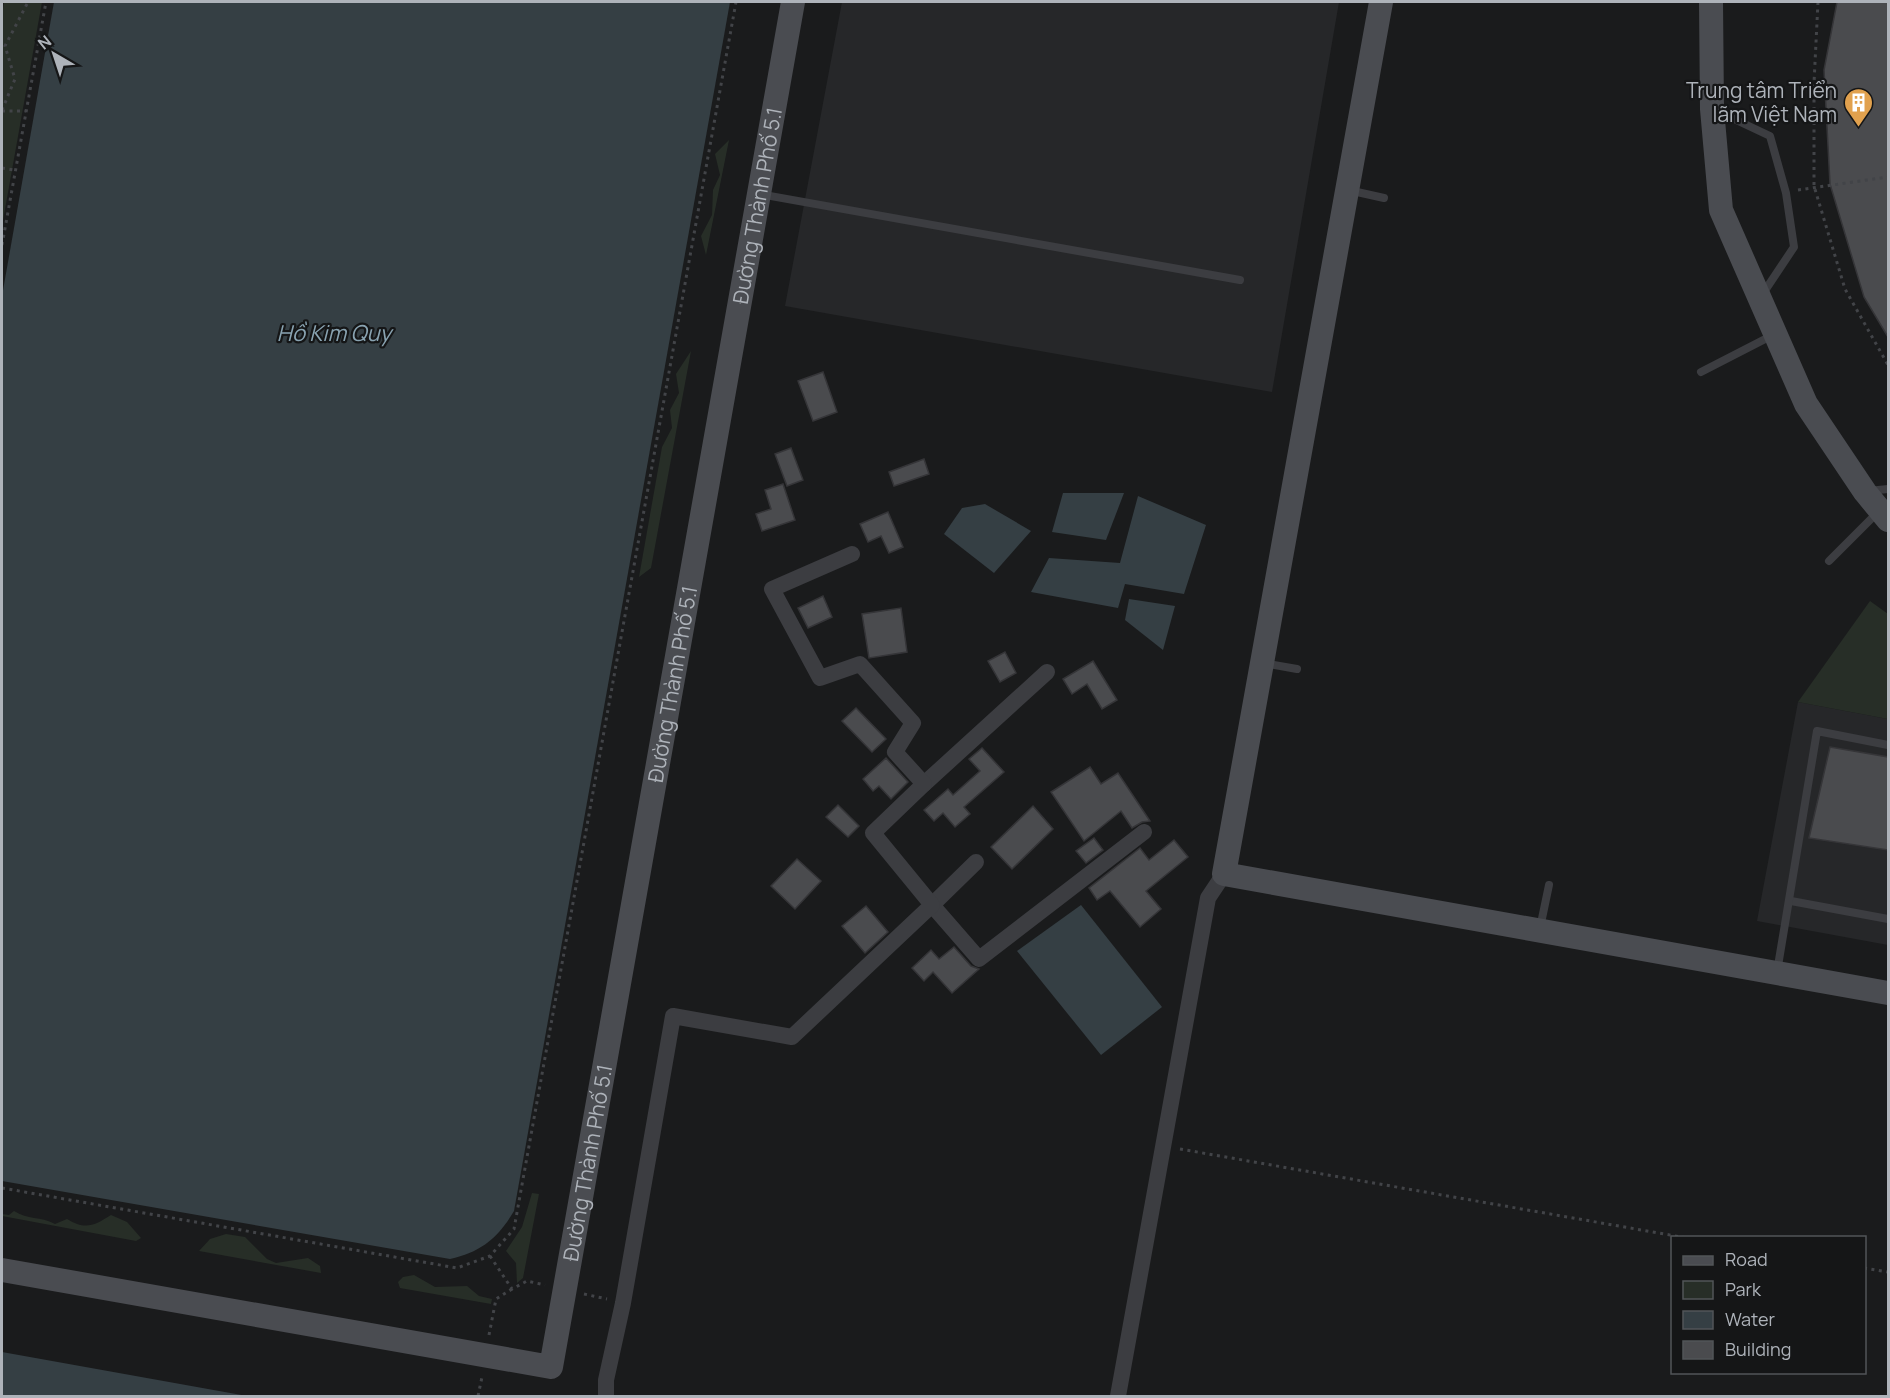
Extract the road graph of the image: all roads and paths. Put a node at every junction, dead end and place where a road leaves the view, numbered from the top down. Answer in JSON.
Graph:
{"nodes":[{"id":1,"x":28,"y":2,"type":"edge"},
{"id":2,"x":46,"y":2,"type":"edge"},
{"id":3,"x":736,"y":2,"type":"edge"},
{"id":4,"x":793,"y":2,"type":"edge"},
{"id":5,"x":1382,"y":2,"type":"edge"},
{"id":6,"x":1711,"y":2,"type":"edge"},
{"id":7,"x":1818,"y":2,"type":"edge"},
{"id":8,"x":1712,"y":109,"type":"junction"},
{"id":9,"x":2,"y":110,"type":"edge"},
{"id":10,"x":26,"y":111,"type":"junction"},
{"id":11,"x":2,"y":168,"type":"edge"},
{"id":12,"x":15,"y":170,"type":"junction"},
{"id":13,"x":1888,"y":177,"type":"edge"},
{"id":14,"x":1814,"y":186,"type":"junction"},
{"id":15,"x":1347,"y":190,"type":"junction"},
{"id":16,"x":1785,"y":193,"type":"junction"},
{"id":17,"x":759,"y":194,"type":"junction"},
{"id":18,"x":1384,"y":198,"type":"dead end"},
{"id":19,"x":2,"y":245,"type":"edge"},
{"id":20,"x":1240,"y":280,"type":"dead end"},
{"id":21,"x":1759,"y":300,"type":"junction"},
{"id":22,"x":1776,"y":334,"type":"junction"},
{"id":23,"x":1888,"y":365,"type":"edge"},
{"id":24,"x":1701,"y":372,"type":"dead end"},
{"id":25,"x":1880,"y":503,"type":"edge"},
{"id":26,"x":852,"y":554,"type":"dead end"},
{"id":27,"x":1829,"y":561,"type":"dead end"},
{"id":28,"x":1262,"y":663,"type":"junction"},
{"id":29,"x":1297,"y":669,"type":"dead end"},
{"id":30,"x":1047,"y":672,"type":"dead end"},
{"id":31,"x":1888,"y":745,"type":"edge"},
{"id":32,"x":924,"y":784,"type":"junction"},
{"id":33,"x":1144,"y":832,"type":"dead end"},
{"id":34,"x":975,"y":862,"type":"dead end"},
{"id":35,"x":1224,"y":874,"type":"junction"},
{"id":36,"x":1549,"y":885,"type":"dead end"},
{"id":37,"x":1791,"y":901,"type":"junction"},
{"id":38,"x":932,"y":905,"type":"junction"},
{"id":39,"x":1888,"y":919,"type":"edge"},
{"id":40,"x":1540,"y":930,"type":"junction"},
{"id":41,"x":1777,"y":973,"type":"junction"},
{"id":42,"x":1888,"y":993,"type":"edge"},
{"id":43,"x":1164,"y":1146,"type":"junction"},
{"id":44,"x":2,"y":1188,"type":"edge"},
{"id":45,"x":1677,"y":1236,"type":"edge"},
{"id":46,"x":1866,"y":1268,"type":"edge"},
{"id":47,"x":2,"y":1270,"type":"edge"},
{"id":48,"x":1888,"y":1272,"type":"edge"},
{"id":49,"x":606,"y":1396,"type":"edge"},
{"id":50,"x":1118,"y":1396,"type":"edge"}],
"edges":[{"from":1,"to":9,"type":"path"},
{"from":2,"to":10,"type":"path"},
{"from":3,"to":44,"type":"path"},
{"from":4,"to":17,"type":"street","name":"Đường Thành Phố 5.1"},
{"from":5,"to":15,"type":"street"},
{"from":6,"to":8,"type":"street"},
{"from":7,"to":14,"type":"path"},
{"from":8,"to":16,"type":"lane"},
{"from":8,"to":21,"type":"street"},
{"from":9,"to":10,"type":"path"},
{"from":10,"to":12,"type":"path"},
{"from":11,"to":12,"type":"path"},
{"from":12,"to":19,"type":"path"},
{"from":13,"to":14,"type":"path"},
{"from":14,"to":16,"type":"path"},
{"from":14,"to":23,"type":"path"},
{"from":15,"to":18,"type":"lane"},
{"from":15,"to":28,"type":"street"},
{"from":16,"to":21,"type":"lane"},
{"from":17,"to":20,"type":"lane"},
{"from":17,"to":47,"type":"street","name":"Đường Thành Phố 5.1"},
{"from":21,"to":22,"type":"street"},
{"from":22,"to":24,"type":"lane"},
{"from":22,"to":25,"type":"street"},
{"from":25,"to":27,"type":"lane"},
{"from":26,"to":32,"type":"street"},
{"from":28,"to":29,"type":"lane"},
{"from":28,"to":35,"type":"street"},
{"from":30,"to":32,"type":"street"},
{"from":31,"to":37,"type":"lane"},
{"from":32,"to":38,"type":"street"},
{"from":33,"to":38,"type":"street"},
{"from":34,"to":38,"type":"street"},
{"from":35,"to":40,"type":"street"},
{"from":35,"to":43,"type":"street"},
{"from":36,"to":40,"type":"lane"},
{"from":37,"to":39,"type":"lane"},
{"from":37,"to":41,"type":"lane"},
{"from":38,"to":49,"type":"street"},
{"from":40,"to":41,"type":"street"},
{"from":41,"to":42,"type":"street"},
{"from":43,"to":45,"type":"path"},
{"from":43,"to":50,"type":"street"},
{"from":46,"to":48,"type":"path"}]}
